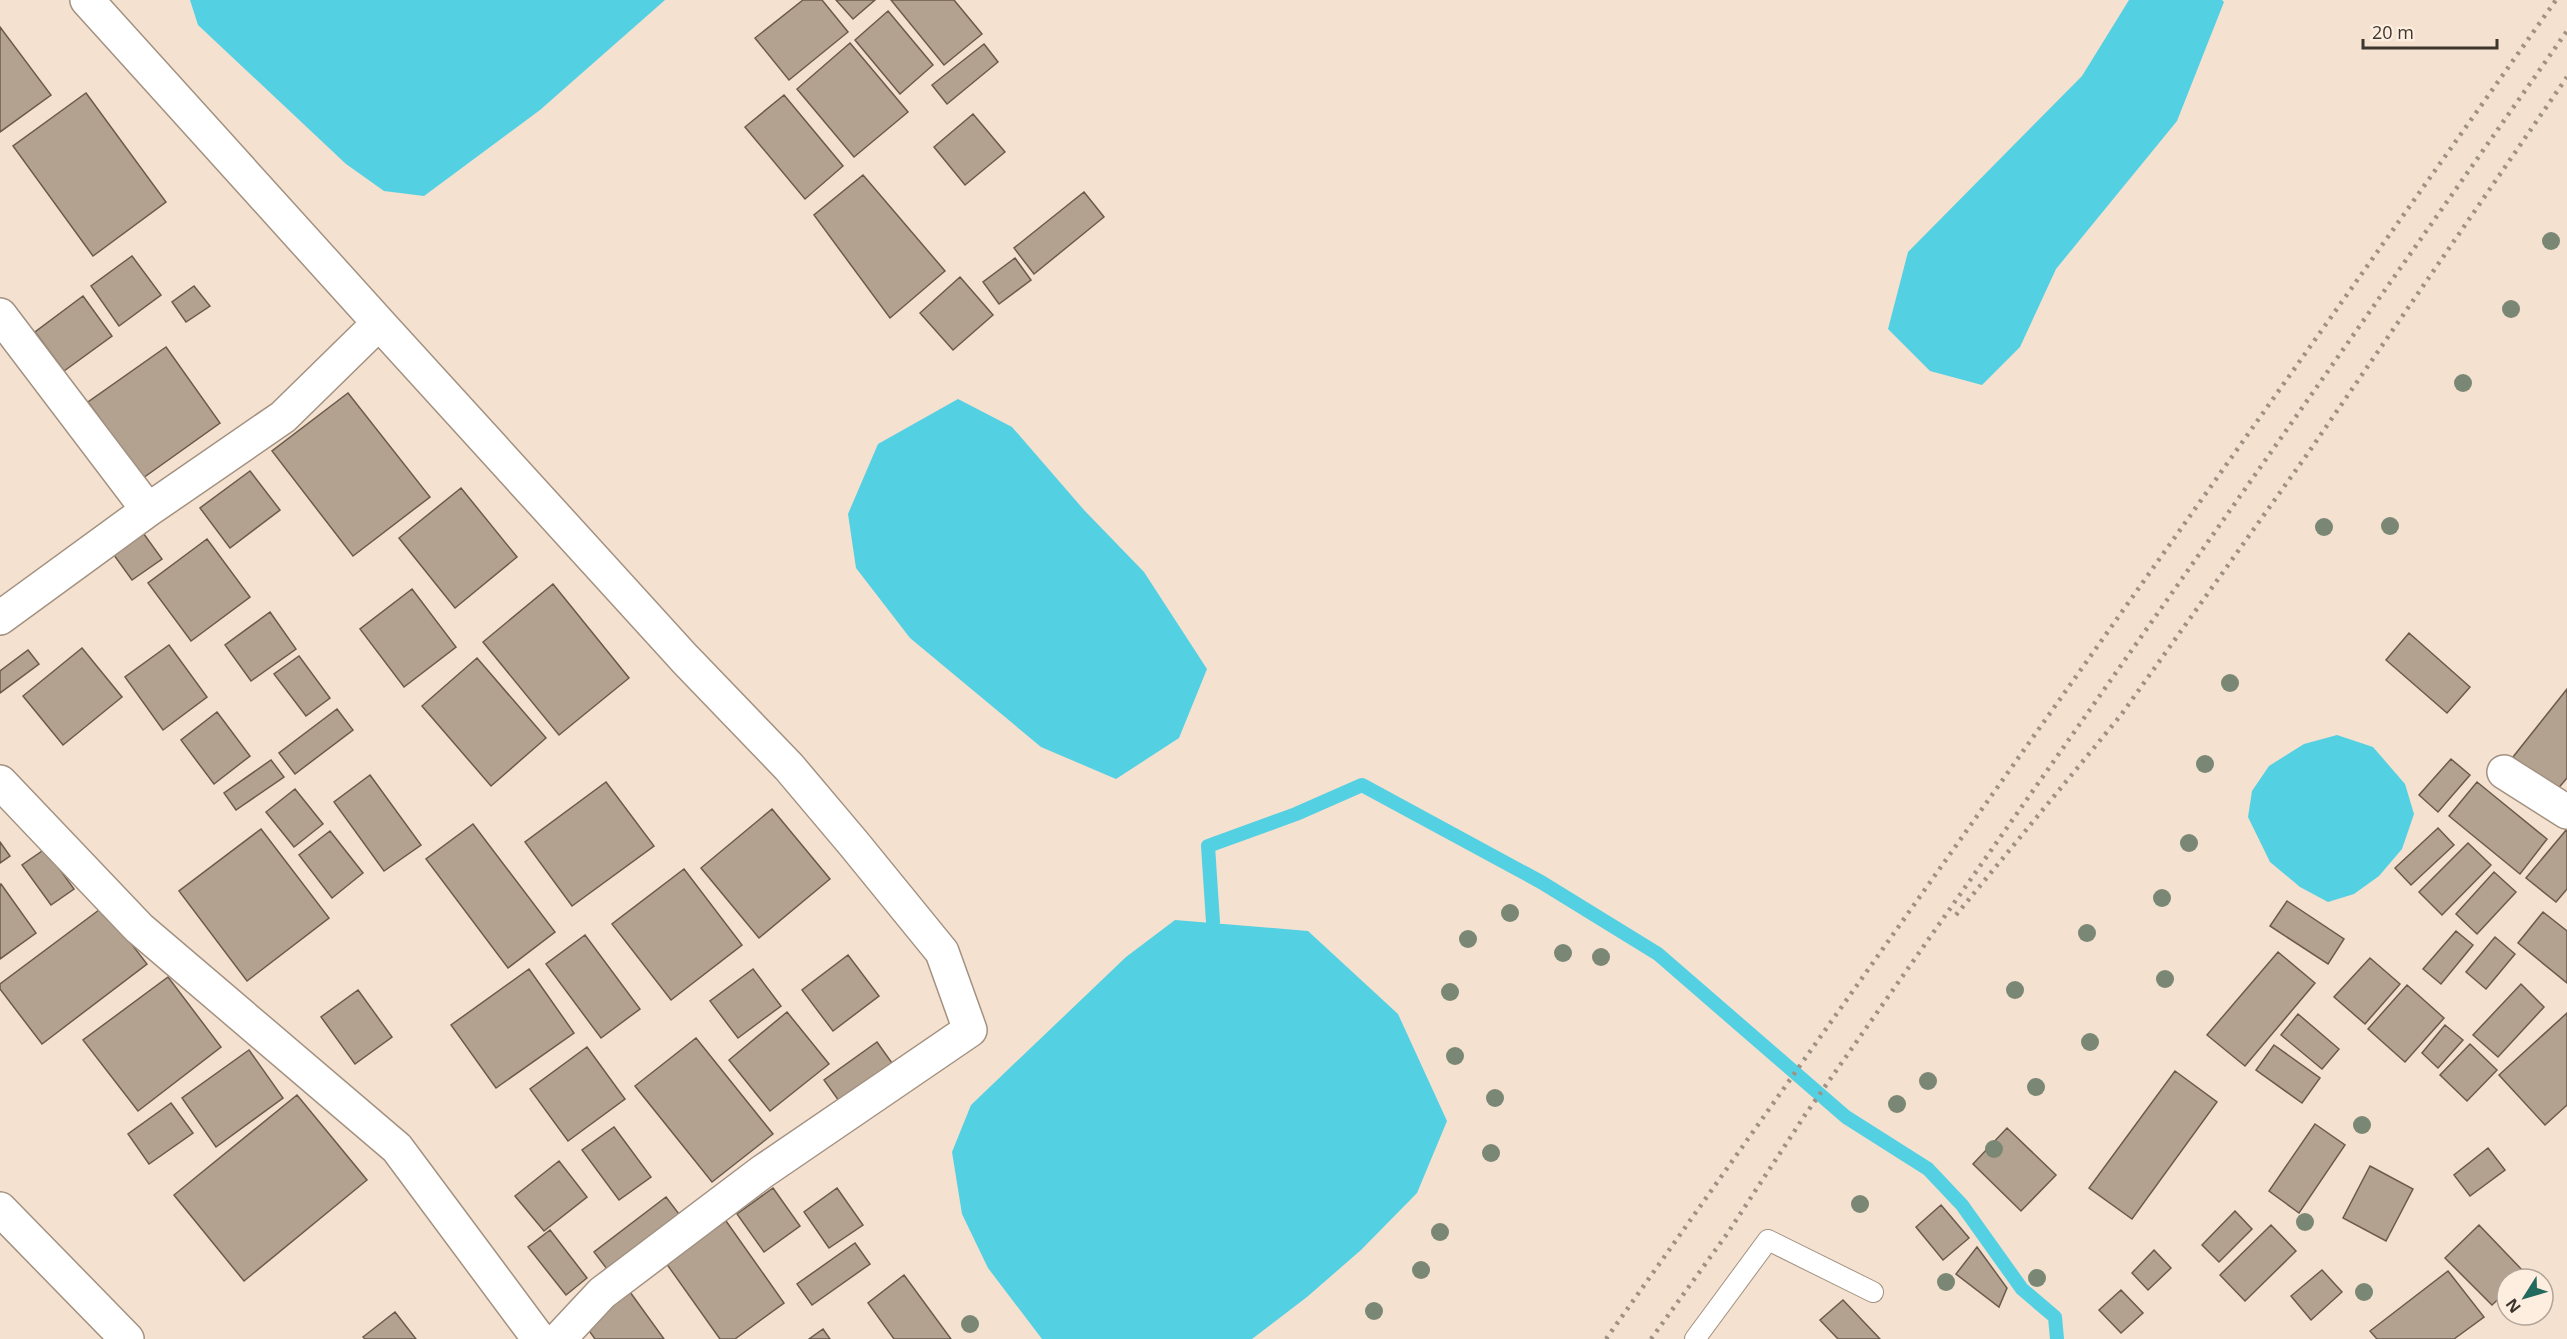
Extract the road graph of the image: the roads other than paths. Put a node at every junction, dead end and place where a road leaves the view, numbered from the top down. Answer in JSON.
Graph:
{"nodes":[{"id":1,"x":87,"y":0,"type":"edge"},
{"id":2,"x":0,"y":315,"type":"edge"},
{"id":3,"x":379,"y":323,"type":"junction"},
{"id":4,"x":148,"y":510,"type":"junction"},
{"id":5,"x":0,"y":618,"type":"edge"},
{"id":6,"x":2504,"y":772,"type":"dead end"},
{"id":7,"x":0,"y":782,"type":"edge"},
{"id":8,"x":2567,"y":812,"type":"edge"},
{"id":9,"x":0,"y":1209,"type":"edge"},
{"id":10,"x":1873,"y":1292,"type":"dead end"},
{"id":11,"x":127,"y":1339,"type":"edge"},
{"id":12,"x":539,"y":1339,"type":"edge"},
{"id":13,"x":559,"y":1339,"type":"edge"},
{"id":14,"x":1695,"y":1339,"type":"edge"}],
"edges":[{"from":1,"to":3,"type":"street"},
{"from":2,"to":4,"type":"street"},
{"from":3,"to":4,"type":"street"},
{"from":3,"to":13,"type":"street"},
{"from":4,"to":5,"type":"street"},
{"from":6,"to":8,"type":"street"},
{"from":7,"to":12,"type":"street"},
{"from":9,"to":11,"type":"street"},
{"from":10,"to":14,"type":"lane"}]}
